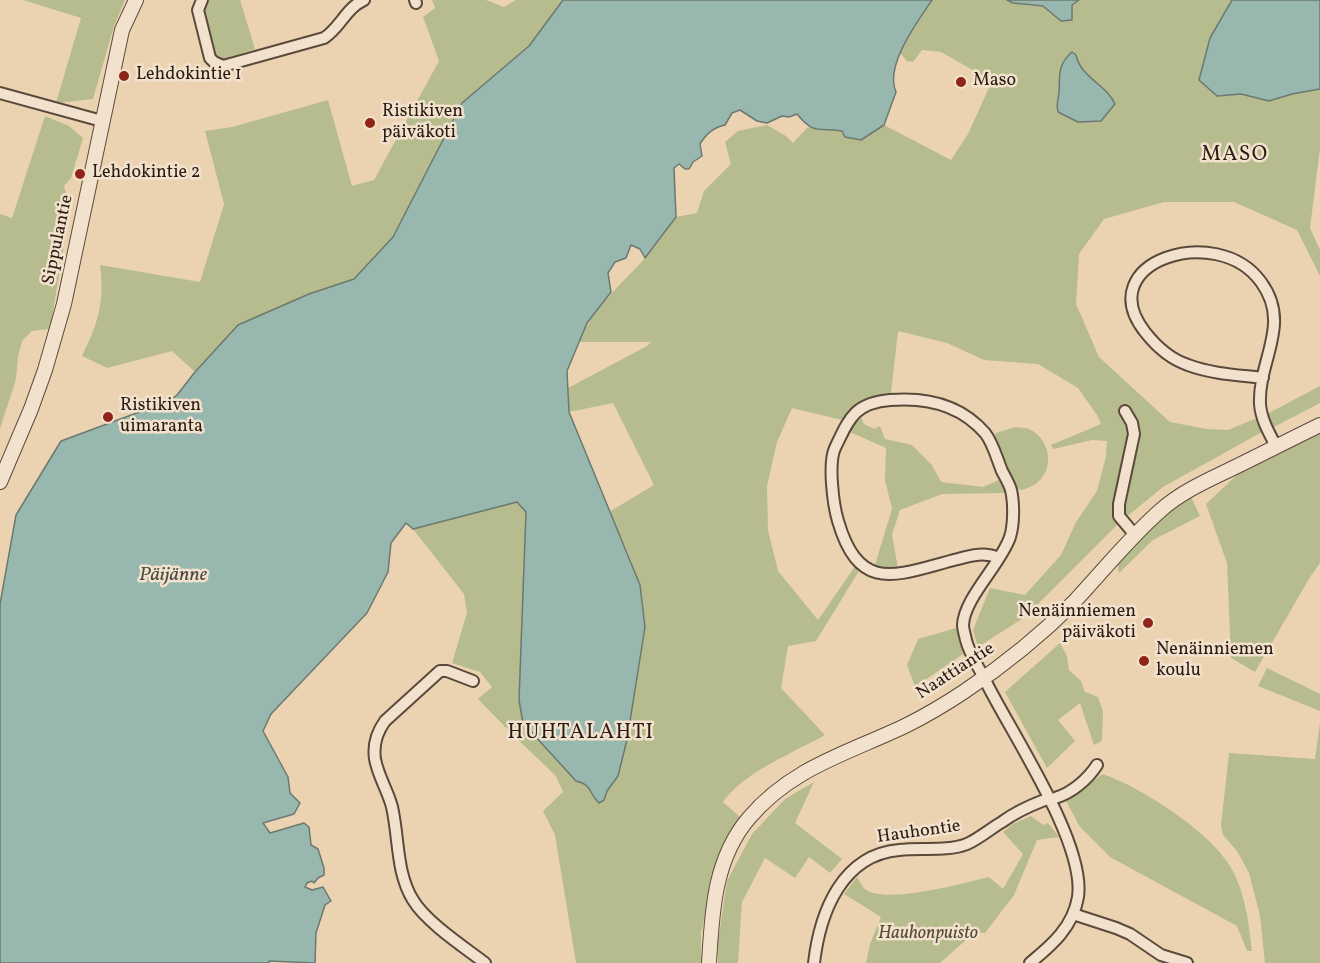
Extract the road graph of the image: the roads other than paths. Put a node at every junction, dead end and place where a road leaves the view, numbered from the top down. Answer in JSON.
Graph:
{"nodes":[{"id":1,"x":136,"y":0,"type":"edge"},
{"id":2,"x":201,"y":0,"type":"edge"},
{"id":3,"x":364,"y":0,"type":"edge"},
{"id":4,"x":0,"y":93,"type":"edge"},
{"id":5,"x":102,"y":121,"type":"junction"},
{"id":6,"x":1263,"y":378,"type":"junction"},
{"id":7,"x":1125,"y":411,"type":"dead end"},
{"id":8,"x":1320,"y":425,"type":"edge"},
{"id":9,"x":1276,"y":446,"type":"junction"},
{"id":10,"x":0,"y":482,"type":"edge"},
{"id":11,"x":1135,"y":535,"type":"junction"},
{"id":12,"x":999,"y":558,"type":"junction"},
{"id":13,"x":984,"y":678,"type":"junction"},
{"id":14,"x":473,"y":681,"type":"dead end"},
{"id":15,"x":1097,"y":765,"type":"dead end"},
{"id":16,"x":1050,"y":799,"type":"junction"},
{"id":17,"x":1074,"y":914,"type":"junction"},
{"id":18,"x":485,"y":963,"type":"edge"},
{"id":19,"x":709,"y":963,"type":"edge"},
{"id":20,"x":814,"y":963,"type":"edge"},
{"id":21,"x":1030,"y":963,"type":"edge"},
{"id":22,"x":1187,"y":963,"type":"edge"}],
"edges":[{"from":1,"to":5,"type":"street","name":"Sippulantie"},
{"from":2,"to":3,"type":"street"},
{"from":4,"to":5,"type":"street"},
{"from":5,"to":10,"type":"street","name":"Sippulantie"},
{"from":6,"to":6,"type":"street"},
{"from":6,"to":9,"type":"street"},
{"from":7,"to":11,"type":"street"},
{"from":8,"to":9,"type":"street","name":"Naattiantie"},
{"from":9,"to":11,"type":"street","name":"Naattiantie"},
{"from":11,"to":13,"type":"street","name":"Naattiantie"},
{"from":12,"to":12,"type":"street"},
{"from":12,"to":13,"type":"street"},
{"from":13,"to":16,"type":"street"},
{"from":13,"to":19,"type":"street","name":"Naattiantie"},
{"from":14,"to":18,"type":"street"},
{"from":15,"to":16,"type":"street","name":"Hauhontie"},
{"from":16,"to":17,"type":"street"},
{"from":16,"to":20,"type":"street","name":"Hauhontie"},
{"from":17,"to":21,"type":"street"},
{"from":17,"to":22,"type":"street"}]}
